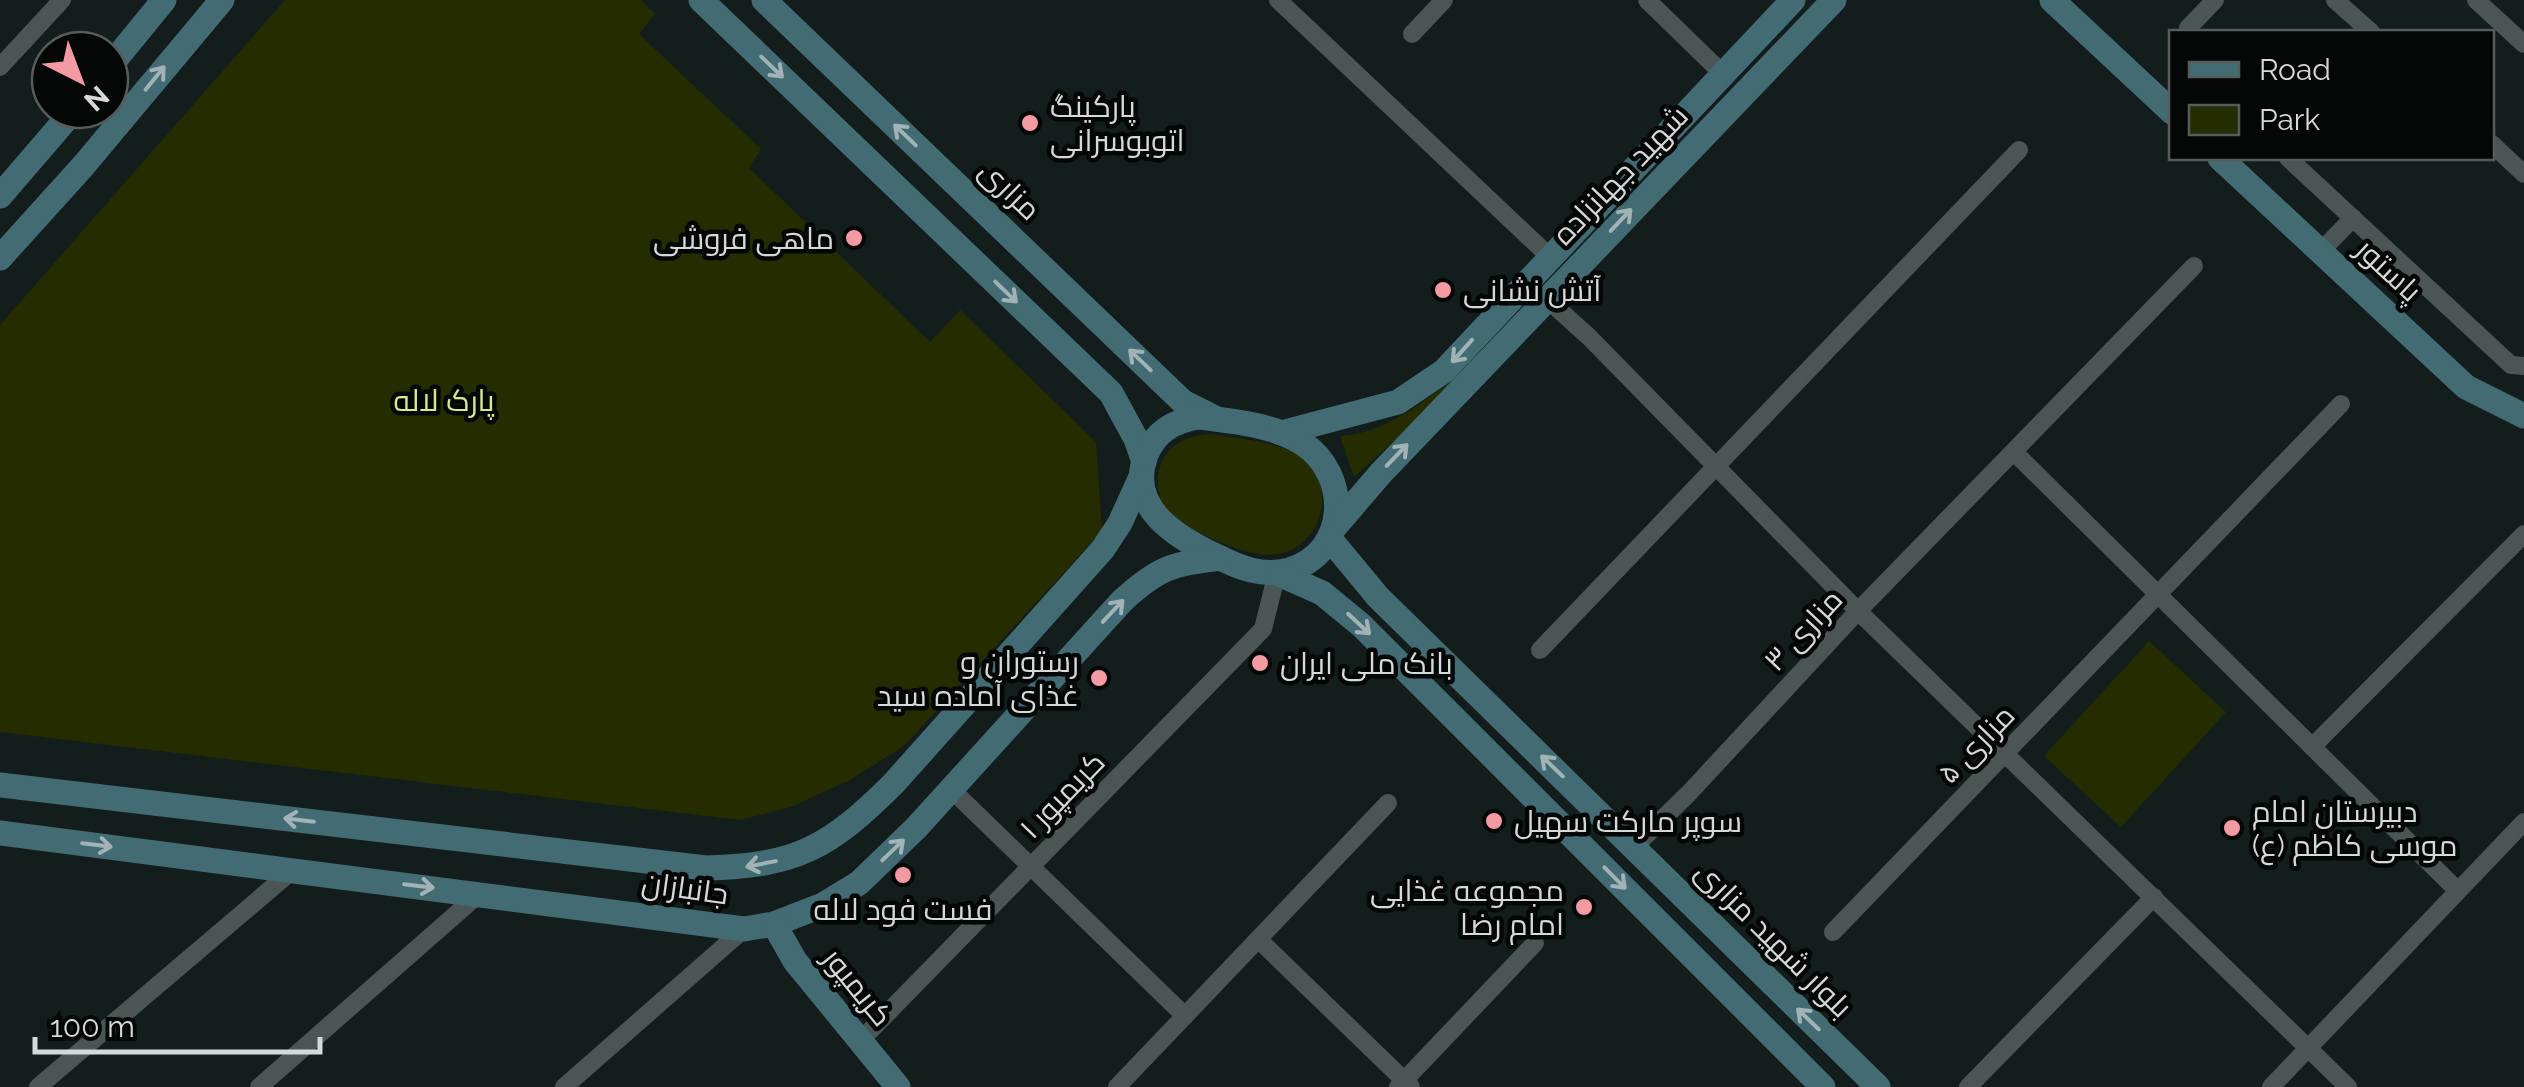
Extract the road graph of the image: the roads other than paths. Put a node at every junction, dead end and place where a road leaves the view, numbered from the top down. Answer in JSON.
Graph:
{"nodes":[{"id":1,"x":62,"y":0,"type":"edge"},
{"id":2,"x":164,"y":0,"type":"edge"},
{"id":3,"x":222,"y":0,"type":"edge"},
{"id":4,"x":701,"y":0,"type":"edge"},
{"id":5,"x":764,"y":0,"type":"edge"},
{"id":6,"x":1278,"y":0,"type":"edge"},
{"id":7,"x":1444,"y":0,"type":"edge"},
{"id":8,"x":1647,"y":0,"type":"edge"},
{"id":9,"x":1793,"y":0,"type":"edge"},
{"id":10,"x":1834,"y":0,"type":"edge"},
{"id":11,"x":2215,"y":0,"type":"edge"},
{"id":12,"x":2336,"y":0,"type":"edge"},
{"id":13,"x":2476,"y":0,"type":"edge"},
{"id":14,"x":2063,"y":4,"type":"edge"},
{"id":15,"x":2188,"y":30,"type":"edge"},
{"id":16,"x":2368,"y":30,"type":"edge"},
{"id":17,"x":1412,"y":34,"type":"dead end"},
{"id":18,"x":130,"y":42,"type":"edge"},
{"id":19,"x":2524,"y":44,"type":"edge"},
{"id":20,"x":0,"y":67,"type":"edge"},
{"id":21,"x":1722,"y":73,"type":"junction"},
{"id":22,"x":2169,"y":109,"type":"edge"},
{"id":23,"x":58,"y":130,"type":"edge"},
{"id":24,"x":52,"y":137,"type":"junction"},
{"id":25,"x":2494,"y":146,"type":"edge"},
{"id":26,"x":2019,"y":150,"type":"dead end"},
{"id":27,"x":2222,"y":160,"type":"edge"},
{"id":28,"x":2290,"y":160,"type":"edge"},
{"id":29,"x":84,"y":165,"type":"junction"},
{"id":30,"x":2524,"y":174,"type":"edge"},
{"id":31,"x":0,"y":196,"type":"edge"},
{"id":32,"x":2353,"y":218,"type":"junction"},
{"id":33,"x":2320,"y":251,"type":"junction"},
{"id":34,"x":1549,"y":256,"type":"junction"},
{"id":35,"x":0,"y":258,"type":"edge"},
{"id":36,"x":2194,"y":266,"type":"dead end"},
{"id":37,"x":1526,"y":280,"type":"junction"},
{"id":38,"x":1547,"y":299,"type":"junction"},
{"id":39,"x":2524,"y":366,"type":"edge"},
{"id":40,"x":2341,"y":404,"type":"dead end"},
{"id":41,"x":2524,"y":416,"type":"edge"},
{"id":42,"x":1217,"y":419,"type":"junction"},
{"id":43,"x":1281,"y":432,"type":"junction"},
{"id":44,"x":2015,"y":452,"type":"junction"},
{"id":45,"x":1716,"y":465,"type":"junction"},
{"id":46,"x":1142,"y":470,"type":"junction"},
{"id":47,"x":1331,"y":534,"type":"junction"},
{"id":48,"x":2524,"y":534,"type":"edge"},
{"id":49,"x":1220,"y":558,"type":"junction"},
{"id":50,"x":1277,"y":573,"type":"junction"},
{"id":51,"x":2158,"y":594,"type":"junction"},
{"id":52,"x":1858,"y":611,"type":"junction"},
{"id":53,"x":1540,"y":650,"type":"dead end"},
{"id":54,"x":2312,"y":747,"type":"junction"},
{"id":55,"x":2004,"y":755,"type":"junction"},
{"id":56,"x":0,"y":785,"type":"edge"},
{"id":57,"x":952,"y":790,"type":"junction"},
{"id":58,"x":1388,"y":803,"type":"dead end"},
{"id":59,"x":2524,"y":822,"type":"edge"},
{"id":60,"x":0,"y":833,"type":"edge"},
{"id":61,"x":1634,"y":847,"type":"junction"},
{"id":62,"x":1031,"y":867,"type":"junction"},
{"id":63,"x":293,"y":870,"type":"junction"},
{"id":64,"x":2458,"y":891,"type":"junction"},
{"id":65,"x":479,"y":894,"type":"junction"},
{"id":66,"x":2154,"y":897,"type":"junction"},
{"id":67,"x":774,"y":924,"type":"junction"},
{"id":68,"x":744,"y":929,"type":"junction"},
{"id":69,"x":1833,"y":932,"type":"dead end"},
{"id":70,"x":1258,"y":938,"type":"junction"},
{"id":71,"x":1535,"y":943,"type":"dead end"},
{"id":72,"x":1185,"y":1016,"type":"junction"},
{"id":73,"x":860,"y":1041,"type":"junction"},
{"id":74,"x":2307,"y":1048,"type":"junction"},
{"id":75,"x":1404,"y":1085,"type":"edge"},
{"id":76,"x":38,"y":1087,"type":"edge"},
{"id":77,"x":260,"y":1087,"type":"edge"},
{"id":78,"x":564,"y":1087,"type":"edge"},
{"id":79,"x":898,"y":1087,"type":"edge"},
{"id":80,"x":1117,"y":1087,"type":"edge"},
{"id":81,"x":1823,"y":1087,"type":"edge"},
{"id":82,"x":1878,"y":1087,"type":"edge"},
{"id":83,"x":1968,"y":1087,"type":"edge"},
{"id":84,"x":2271,"y":1087,"type":"edge"},
{"id":85,"x":2348,"y":1087,"type":"edge"}],
"edges":[{"from":1,"to":20,"type":"street"},
{"from":2,"to":18,"type":"main road"},
{"from":29,"to":3,"type":"main road","one_way":true},
{"from":4,"to":46,"type":"main road","one_way":true},
{"from":42,"to":5,"type":"main road","name":"مزاری","one_way":true},
{"from":6,"to":34,"type":"street"},
{"from":7,"to":17,"type":"street"},
{"from":8,"to":21,"type":"street"},
{"from":9,"to":21,"type":"main road","name":"شهید جهانزاده"},
{"from":38,"to":10,"type":"main road","name":"شهید جهانزاده","one_way":true},
{"from":11,"to":15,"type":"street"},
{"from":12,"to":16,"type":"street"},
{"from":13,"to":19,"type":"street"},
{"from":14,"to":22,"type":"main road"},
{"from":21,"to":34,"type":"main road","name":"شهید جهانزاده"},
{"from":23,"to":24,"type":"main road"},
{"from":24,"to":29,"type":"main road"},
{"from":24,"to":31,"type":"main road"},
{"from":25,"to":30,"type":"street"},
{"from":26,"to":45,"type":"street"},
{"from":27,"to":33,"type":"main road","name":"پاستور"},
{"from":28,"to":32,"type":"street"},
{"from":29,"to":35,"type":"main road"},
{"from":32,"to":33,"type":"street"},
{"from":32,"to":39,"type":"street"},
{"from":33,"to":41,"type":"main road","name":"پاستور"},
{"from":34,"to":37,"type":"main road","name":"شهید جهانزاده"},
{"from":36,"to":44,"type":"street","name":"مزاری ۳"},
{"from":37,"to":38,"type":"main road"},
{"from":37,"to":43,"type":"main road","name":"شهید جهانزاده","one_way":true},
{"from":38,"to":45,"type":"street"},
{"from":47,"to":38,"type":"main road","name":"شهید جهانزاده","one_way":true},
{"from":40,"to":51,"type":"street","name":"مزاری ۵"},
{"from":42,"to":43,"type":"main road"},
{"from":42,"to":46,"type":"main road"},
{"from":43,"to":47,"type":"main road"},
{"from":44,"to":51,"type":"street"},
{"from":44,"to":52,"type":"street","name":"مزاری ۳"},
{"from":45,"to":52,"type":"street"},
{"from":45,"to":53,"type":"street"},
{"from":46,"to":49,"type":"main road"},
{"from":46,"to":56,"type":"main road","name":"جانبازان","one_way":true},
{"from":47,"to":50,"type":"main road"},
{"from":61,"to":47,"type":"main road","name":"بلوار شهید مزاری","one_way":true},
{"from":48,"to":54,"type":"street"},
{"from":49,"to":50,"type":"main road"},
{"from":57,"to":49,"type":"main road","name":"جانبازان","one_way":true},
{"from":50,"to":62,"type":"street","name":"کریمپور ۱"},
{"from":50,"to":81,"type":"main road","one_way":true},
{"from":51,"to":54,"type":"street"},
{"from":51,"to":55,"type":"street","name":"مزاری ۵"},
{"from":52,"to":55,"type":"street"},
{"from":52,"to":61,"type":"street","name":"مزاری ۳"},
{"from":54,"to":64,"type":"street"},
{"from":55,"to":66,"type":"street"},
{"from":55,"to":69,"type":"street","name":"مزاری ۵"},
{"from":57,"to":62,"type":"street"},
{"from":67,"to":57,"type":"main road","name":"جانبازان","one_way":true},
{"from":58,"to":70,"type":"street"},
{"from":59,"to":64,"type":"street"},
{"from":60,"to":63,"type":"main road","name":"جانبازان","one_way":true},
{"from":82,"to":61,"type":"main road","name":"بلوار شهید مزاری","one_way":true},
{"from":62,"to":72,"type":"street"},
{"from":62,"to":73,"type":"street","name":"کریمپور ۱"},
{"from":63,"to":65,"type":"main road","name":"جانبازان","one_way":true},
{"from":63,"to":76,"type":"street"},
{"from":64,"to":74,"type":"street"},
{"from":65,"to":68,"type":"main road","name":"جانبازان"},
{"from":65,"to":77,"type":"street"},
{"from":66,"to":74,"type":"street"},
{"from":66,"to":83,"type":"street"},
{"from":67,"to":68,"type":"main road","name":"جانبازان"},
{"from":67,"to":73,"type":"main road","name":"کریمپور"},
{"from":68,"to":78,"type":"street"},
{"from":70,"to":72,"type":"street"},
{"from":70,"to":75,"type":"street"},
{"from":71,"to":75,"type":"street"},
{"from":72,"to":80,"type":"street"},
{"from":73,"to":79,"type":"main road","name":"کریمپور"},
{"from":74,"to":84,"type":"street"},
{"from":74,"to":85,"type":"street"}]}
